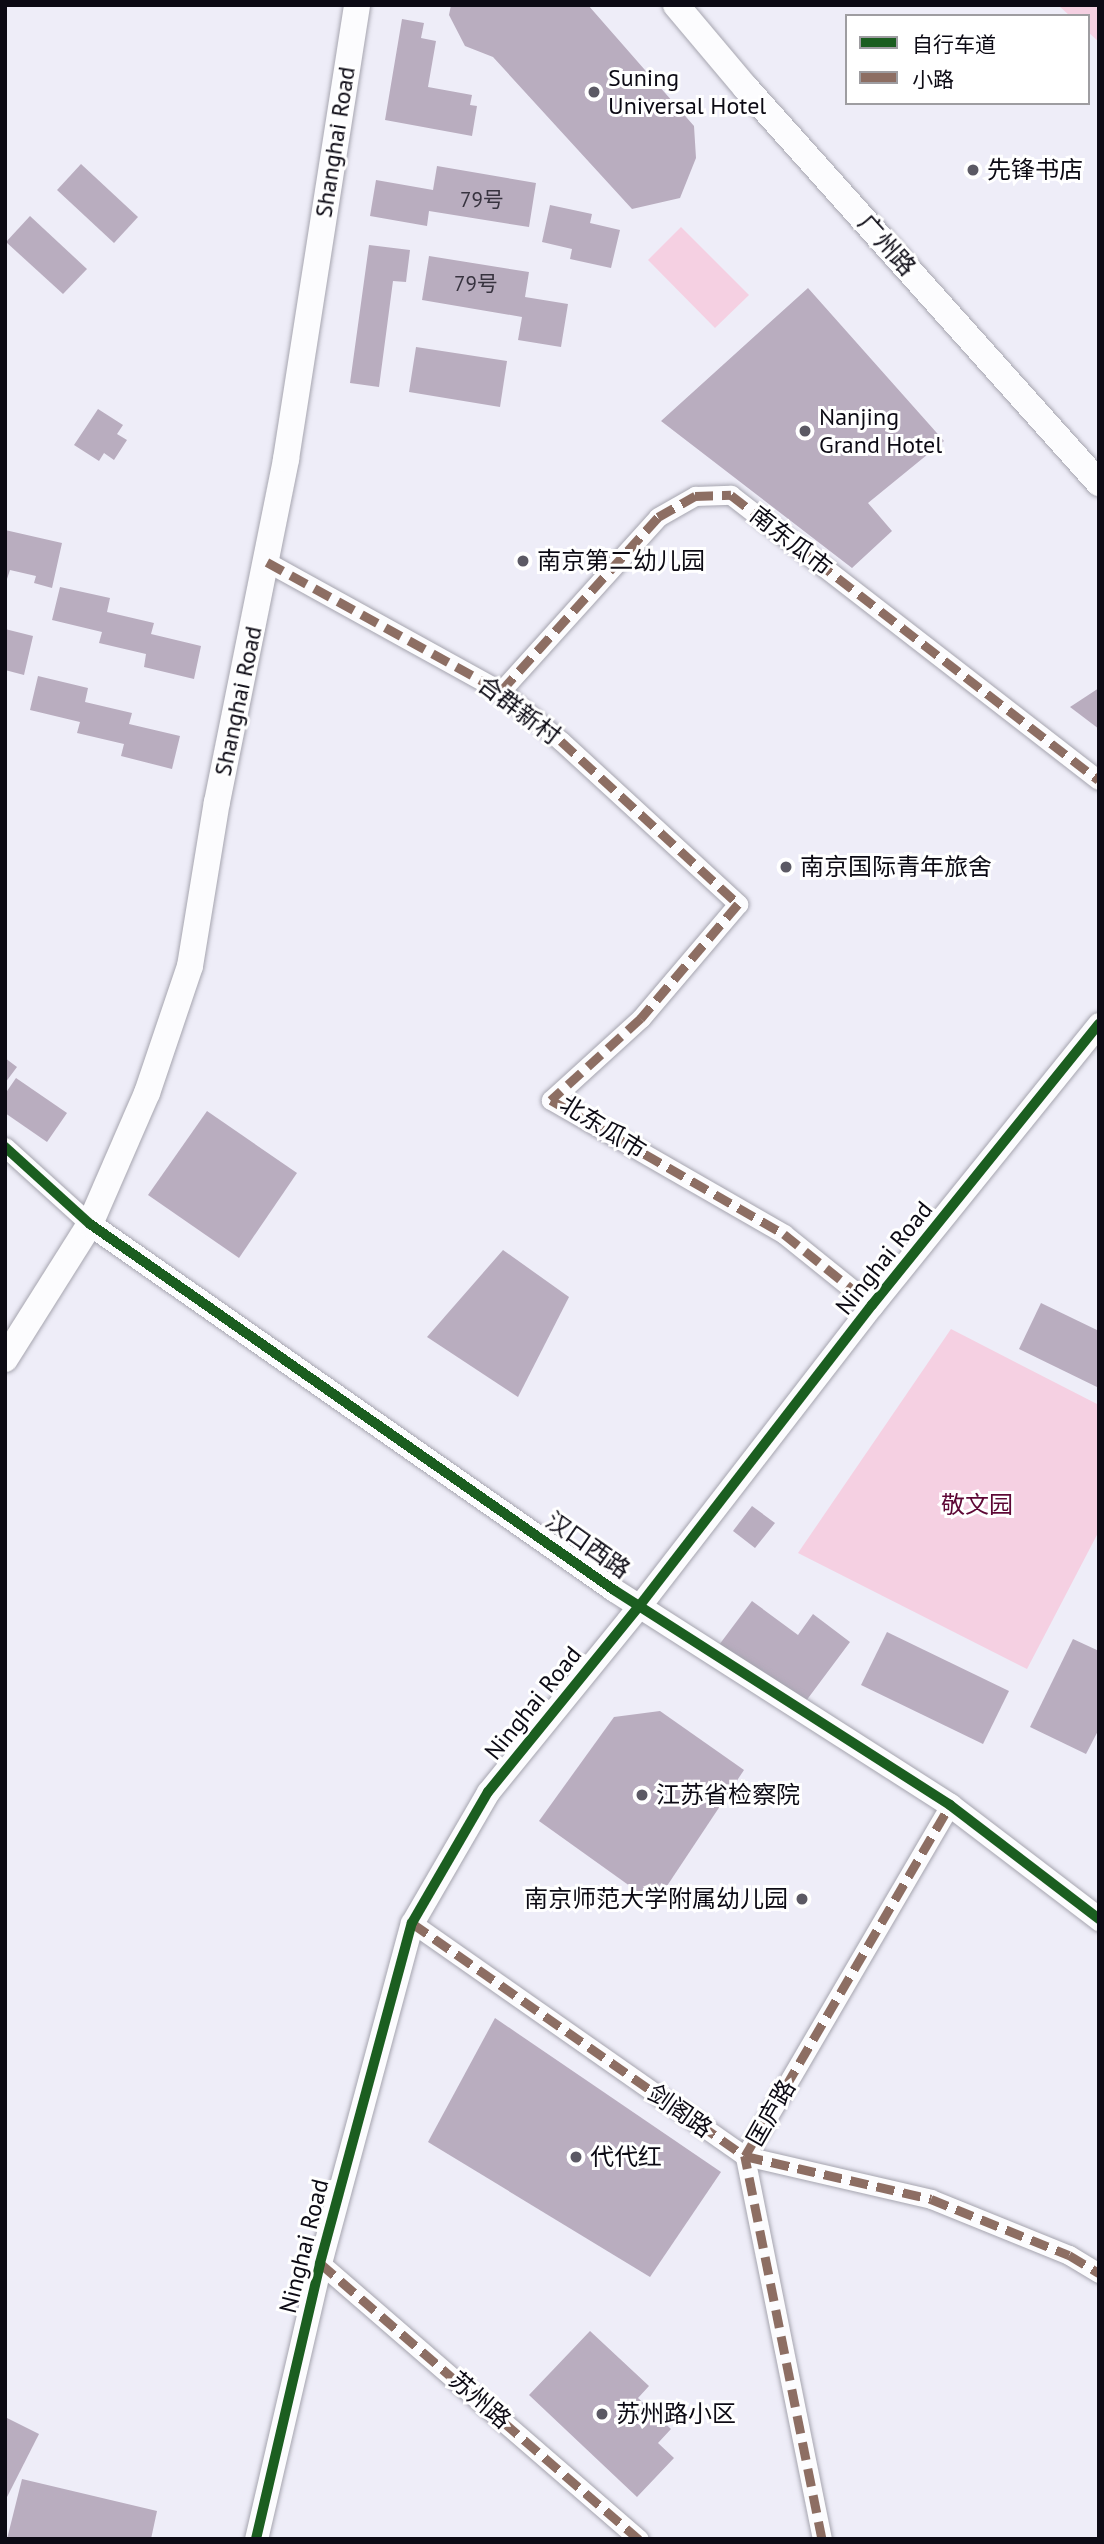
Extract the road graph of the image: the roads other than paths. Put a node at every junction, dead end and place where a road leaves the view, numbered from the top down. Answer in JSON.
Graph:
{"nodes":[{"id":1,"x":356,"y":5,"type":"edge"},
{"id":2,"x":676,"y":5,"type":"edge"},
{"id":3,"x":1099,"y":483,"type":"edge"},
{"id":4,"x":267,"y":562,"type":"junction"},
{"id":5,"x":501,"y":691,"type":"junction"},
{"id":6,"x":1099,"y":780,"type":"edge"},
{"id":7,"x":738,"y":904,"type":"joint"},
{"id":8,"x":1099,"y":1024,"type":"edge"},
{"id":9,"x":5,"y":1147,"type":"edge"},
{"id":10,"x":90,"y":1224,"type":"junction"},
{"id":11,"x":872,"y":1305,"type":"junction"},
{"id":12,"x":5,"y":1359,"type":"edge"},
{"id":13,"x":639,"y":1605,"type":"junction"},
{"id":14,"x":950,"y":1805,"type":"junction"},
{"id":15,"x":1099,"y":1919,"type":"edge"},
{"id":16,"x":412,"y":1923,"type":"junction"},
{"id":17,"x":745,"y":2156,"type":"junction"},
{"id":18,"x":320,"y":2263,"type":"junction"},
{"id":19,"x":1099,"y":2273,"type":"edge"},
{"id":20,"x":256,"y":2539,"type":"edge"},
{"id":21,"x":639,"y":2539,"type":"edge"},
{"id":22,"x":822,"y":2539,"type":"edge"}],
"edges":[{"from":1,"to":4,"type":"main road","name":"Shanghai Road"},
{"from":2,"to":3,"type":"main road","name":"广州路"},
{"from":4,"to":5,"type":"street","name":"合群新村"},
{"from":4,"to":10,"type":"main road","name":"Shanghai Road"},
{"from":5,"to":6,"type":"street","name":"南东瓜市"},
{"from":5,"to":7,"type":"street","name":"合群新村"},
{"from":7,"to":11,"type":"street","name":"北东瓜市"},
{"from":8,"to":11,"type":"street","name":"Ninghai Road"},
{"from":9,"to":10,"type":"street"},
{"from":10,"to":12,"type":"main road","name":"Shanghai Road"},
{"from":10,"to":13,"type":"street","name":"汉口西路"},
{"from":11,"to":13,"type":"street","name":"Ninghai Road"},
{"from":13,"to":14,"type":"street","name":"汉口西路"},
{"from":13,"to":16,"type":"street","name":"Ninghai Road"},
{"from":14,"to":15,"type":"street","name":"汉口西路"},
{"from":14,"to":17,"type":"street","name":"匡庐路"},
{"from":16,"to":17,"type":"street","name":"剑阁路"},
{"from":16,"to":18,"type":"street","name":"Ninghai Road"},
{"from":17,"to":19,"type":"street","name":"剑阁路"},
{"from":17,"to":22,"type":"street","name":"匡庐路"},
{"from":18,"to":20,"type":"street","name":"Ninghai Road"},
{"from":18,"to":21,"type":"street","name":"苏州路"}]}
